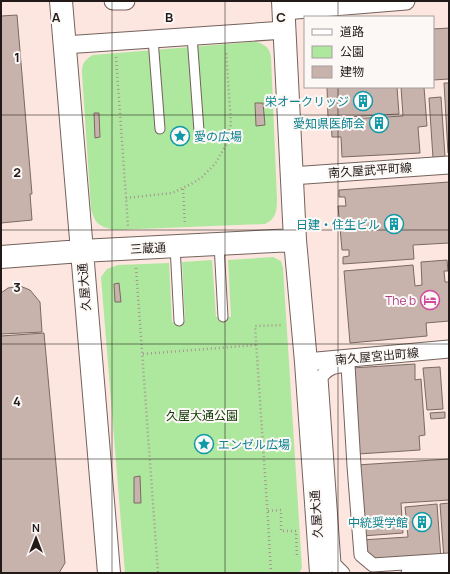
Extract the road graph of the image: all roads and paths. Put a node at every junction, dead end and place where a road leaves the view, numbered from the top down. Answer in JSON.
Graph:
{"nodes":[{"id":1,"x":61,"y":1,"type":"edge"},
{"id":2,"x":113,"y":1,"type":"edge"},
{"id":3,"x":126,"y":1,"type":"edge"},
{"id":4,"x":406,"y":1,"type":"edge"},
{"id":5,"x":284,"y":14,"type":"edge"},
{"id":6,"x":192,"y":36,"type":"junction"},
{"id":7,"x":152,"y":39,"type":"junction"},
{"id":8,"x":64,"y":45,"type":"junction"},
{"id":9,"x":108,"y":57,"type":"dead end"},
{"id":10,"x":160,"y":129,"type":"dead end"},
{"id":11,"x":199,"y":131,"type":"dead end"},
{"id":12,"x":449,"y":165,"type":"edge"},
{"id":13,"x":291,"y":176,"type":"junction"},
{"id":14,"x":183,"y":189,"type":"dead end"},
{"id":15,"x":185,"y":224,"type":"dead end"},
{"id":16,"x":128,"y":226,"type":"dead end"},
{"id":17,"x":295,"y":240,"type":"junction"},
{"id":18,"x":219,"y":244,"type":"junction"},
{"id":19,"x":175,"y":246,"type":"junction"},
{"id":20,"x":81,"y":251,"type":"junction"},
{"id":21,"x":1,"y":257,"type":"edge"},
{"id":22,"x":136,"y":264,"type":"dead end"},
{"id":23,"x":224,"y":317,"type":"dead end"},
{"id":24,"x":180,"y":321,"type":"dead end"},
{"id":25,"x":284,"y":325,"type":"dead end"},
{"id":26,"x":256,"y":346,"type":"junction"},
{"id":27,"x":449,"y":349,"type":"edge"},
{"id":28,"x":142,"y":354,"type":"junction"},
{"id":29,"x":306,"y":362,"type":"junction"},
{"id":30,"x":268,"y":511,"type":"junction"},
{"id":31,"x":297,"y":557,"type":"dead end"},
{"id":32,"x":449,"y":560,"type":"edge"},
{"id":33,"x":449,"y":570,"type":"edge"},
{"id":34,"x":109,"y":573,"type":"edge"},
{"id":35,"x":158,"y":573,"type":"edge"},
{"id":36,"x":271,"y":573,"type":"edge"},
{"id":37,"x":321,"y":573,"type":"edge"},
{"id":38,"x":342,"y":573,"type":"edge"},
{"id":39,"x":408,"y":573,"type":"edge"}],
"edges":[{"from":1,"to":8,"type":"street","name":"久屋大通"},
{"from":2,"to":3,"type":"street"},
{"from":4,"to":5,"type":"street"},
{"from":5,"to":6,"type":"street"},
{"from":5,"to":13,"type":"street","name":"久屋大通"},
{"from":6,"to":7,"type":"street"},
{"from":6,"to":11,"type":"lane"},
{"from":7,"to":8,"type":"street"},
{"from":7,"to":10,"type":"lane"},
{"from":8,"to":20,"type":"street","name":"久屋大通"},
{"from":9,"to":16,"type":"path"},
{"from":12,"to":13,"type":"street","name":"南久屋武平町線"},
{"from":13,"to":17,"type":"street","name":"久屋大通"},
{"from":14,"to":15,"type":"path"},
{"from":17,"to":18,"type":"street","name":"三蔵通"},
{"from":17,"to":29,"type":"street","name":"久屋大通"},
{"from":18,"to":19,"type":"street","name":"三蔵通"},
{"from":18,"to":23,"type":"lane"},
{"from":19,"to":20,"type":"street","name":"三蔵通"},
{"from":19,"to":24,"type":"lane"},
{"from":20,"to":21,"type":"street","name":"三蔵通"},
{"from":20,"to":34,"type":"street","name":"久屋大通"},
{"from":22,"to":28,"type":"path"},
{"from":25,"to":26,"type":"path"},
{"from":26,"to":28,"type":"path"},
{"from":26,"to":30,"type":"path"},
{"from":27,"to":29,"type":"street","name":"南久屋宮出町線"},
{"from":28,"to":35,"type":"path"},
{"from":29,"to":37,"type":"street","name":"久屋大通"},
{"from":30,"to":31,"type":"path"},
{"from":30,"to":36,"type":"path"},
{"from":32,"to":38,"type":"street"},
{"from":33,"to":39,"type":"street"}]}
